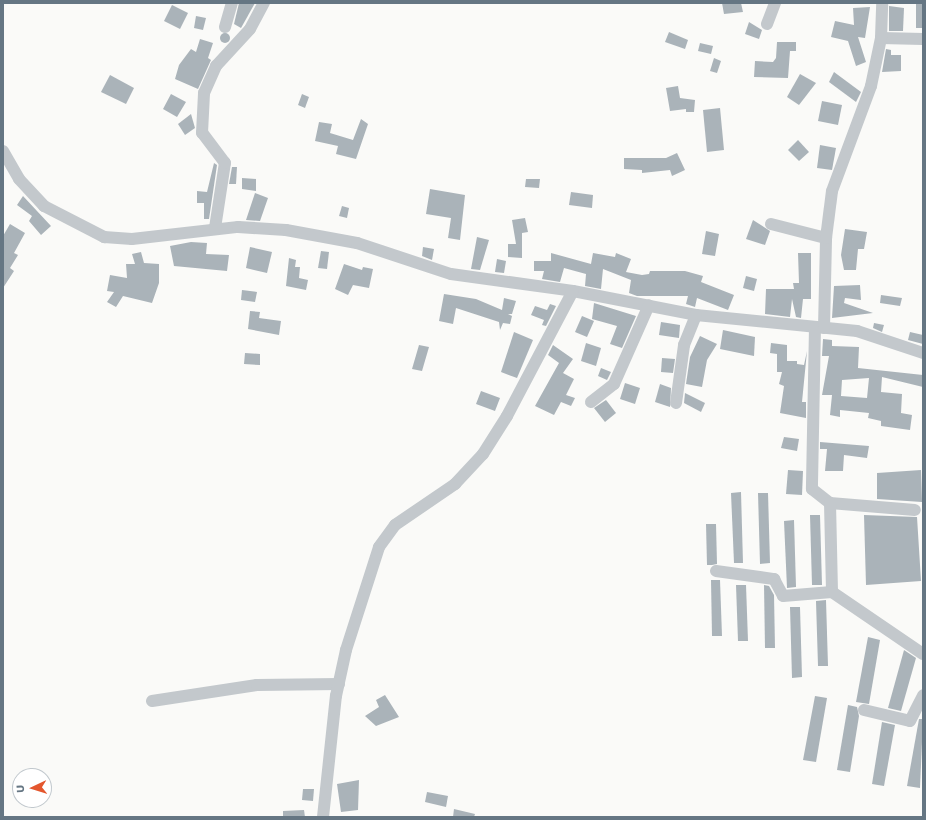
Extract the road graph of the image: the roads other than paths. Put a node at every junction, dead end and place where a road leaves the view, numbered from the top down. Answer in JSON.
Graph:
{"nodes":[{"id":1,"x":232,"y":3,"type":"edge"},
{"id":2,"x":264,"y":3,"type":"edge"},
{"id":3,"x":775,"y":3,"type":"edge"},
{"id":4,"x":882,"y":3,"type":"edge"},
{"id":5,"x":767,"y":24,"type":"dead end"},
{"id":6,"x":225,"y":27,"type":"dead end"},
{"id":7,"x":881,"y":38,"type":"junction"},
{"id":8,"x":923,"y":39,"type":"edge"},
{"id":9,"x":3,"y":152,"type":"edge"},
{"id":10,"x":771,"y":224,"type":"dead end"},
{"id":11,"x":215,"y":228,"type":"junction"},
{"id":12,"x":826,"y":238,"type":"junction"},
{"id":13,"x":573,"y":291,"type":"junction"},
{"id":14,"x":649,"y":305,"type":"junction"},
{"id":15,"x":696,"y":315,"type":"junction"},
{"id":16,"x":820,"y":328,"type":"junction"},
{"id":17,"x":923,"y":353,"type":"edge"},
{"id":18,"x":591,"y":402,"type":"dead end"},
{"id":19,"x":676,"y":403,"type":"dead end"},
{"id":20,"x":830,"y":503,"type":"junction"},
{"id":21,"x":915,"y":510,"type":"dead end"},
{"id":22,"x":716,"y":571,"type":"dead end"},
{"id":23,"x":832,"y":592,"type":"junction"},
{"id":24,"x":923,"y":654,"type":"edge"},
{"id":25,"x":340,"y":681,"type":"junction"},
{"id":26,"x":923,"y":695,"type":"edge"},
{"id":27,"x":152,"y":701,"type":"dead end"},
{"id":28,"x":864,"y":710,"type":"dead end"},
{"id":29,"x":323,"y":817,"type":"edge"}],
"edges":[{"from":1,"to":6,"type":"street"},
{"from":2,"to":11,"type":"street"},
{"from":3,"to":5,"type":"street"},
{"from":4,"to":7,"type":"street"},
{"from":7,"to":8,"type":"street"},
{"from":7,"to":12,"type":"street"},
{"from":9,"to":11,"type":"street"},
{"from":10,"to":12,"type":"street"},
{"from":11,"to":13,"type":"street"},
{"from":12,"to":16,"type":"street"},
{"from":13,"to":14,"type":"street"},
{"from":13,"to":25,"type":"street"},
{"from":14,"to":15,"type":"street"},
{"from":14,"to":18,"type":"street"},
{"from":15,"to":16,"type":"street"},
{"from":15,"to":19,"type":"street"},
{"from":16,"to":17,"type":"street"},
{"from":16,"to":20,"type":"street"},
{"from":20,"to":21,"type":"street"},
{"from":20,"to":23,"type":"street"},
{"from":22,"to":23,"type":"street"},
{"from":23,"to":24,"type":"street"},
{"from":25,"to":27,"type":"street"},
{"from":25,"to":29,"type":"street"},
{"from":26,"to":28,"type":"street"}]}
